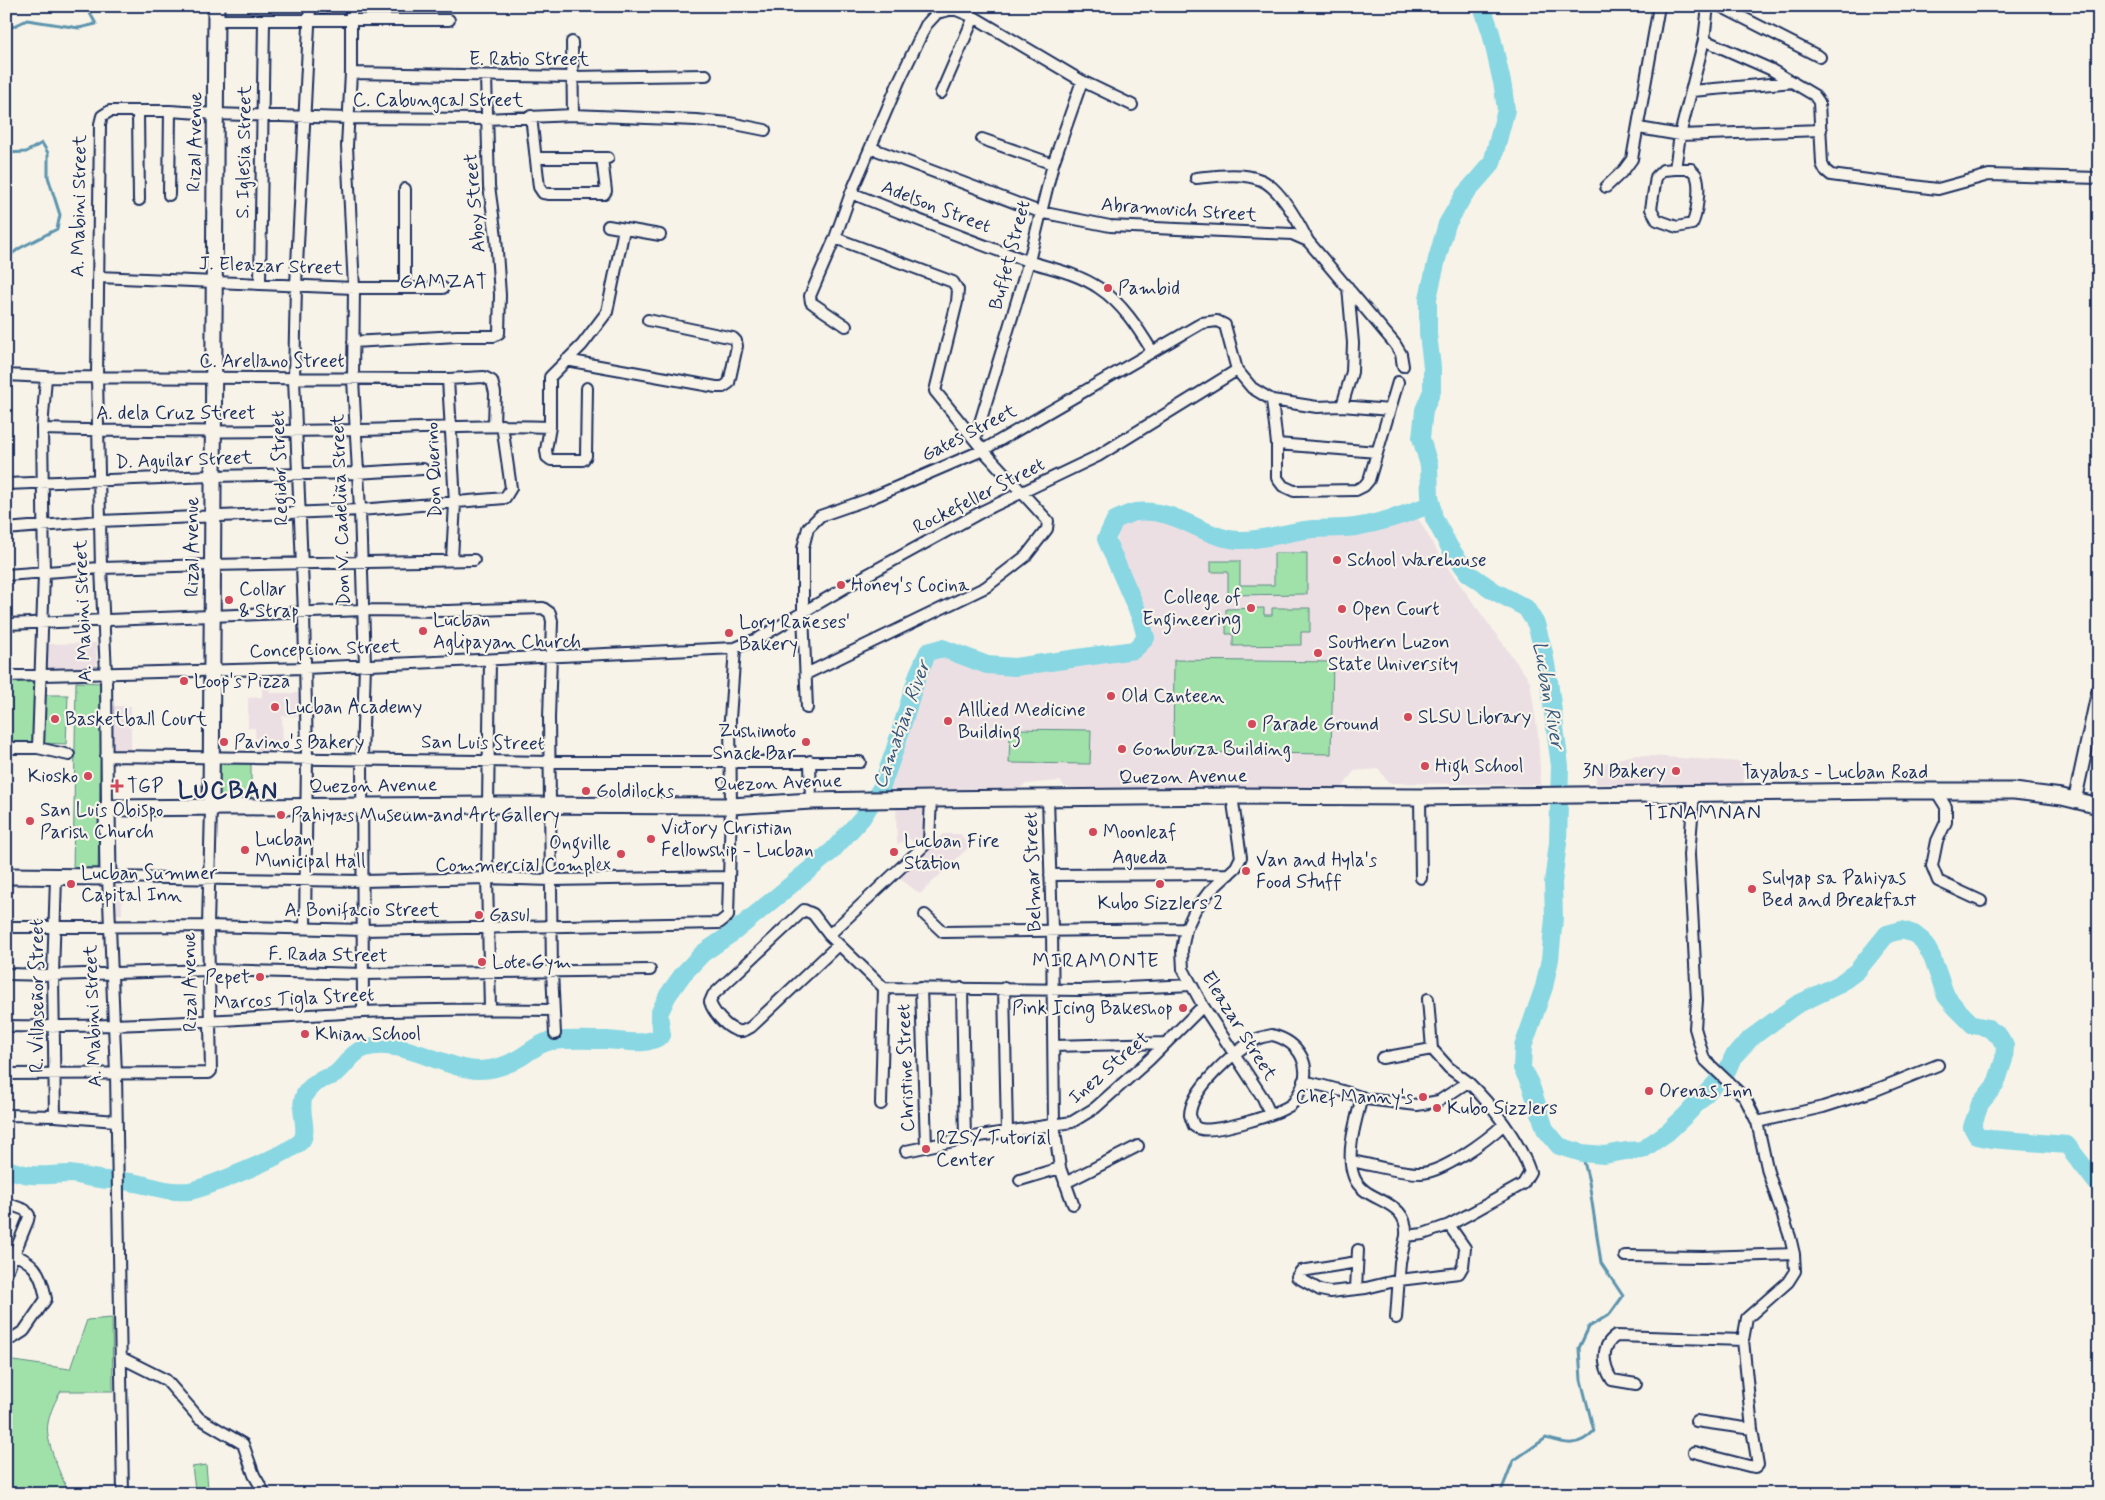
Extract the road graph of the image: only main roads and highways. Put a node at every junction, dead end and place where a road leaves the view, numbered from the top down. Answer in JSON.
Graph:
{"nodes":[{"id":1,"x":216,"y":13,"type":"edge"},
{"id":2,"x":1570,"y":794,"type":"joint"},
{"id":3,"x":2099,"y":806,"type":"edge"},
{"id":4,"x":107,"y":808,"type":"joint"},
{"id":5,"x":211,"y":808,"type":"junction"},
{"id":6,"x":6,"y":876,"type":"edge"}],
"edges":[{"from":1,"to":5,"type":"main road","name":"Rizal Avenue"},
{"from":2,"to":3,"type":"main road","name":"Tayabas - Lucban Road"},
{"from":2,"to":5,"type":"main road","name":"Quezon Avenue"},
{"from":4,"to":5,"type":"main road","name":"Quezon Avenue"},
{"from":4,"to":6,"type":"main road","name":"A. Mabini Street"}]}
